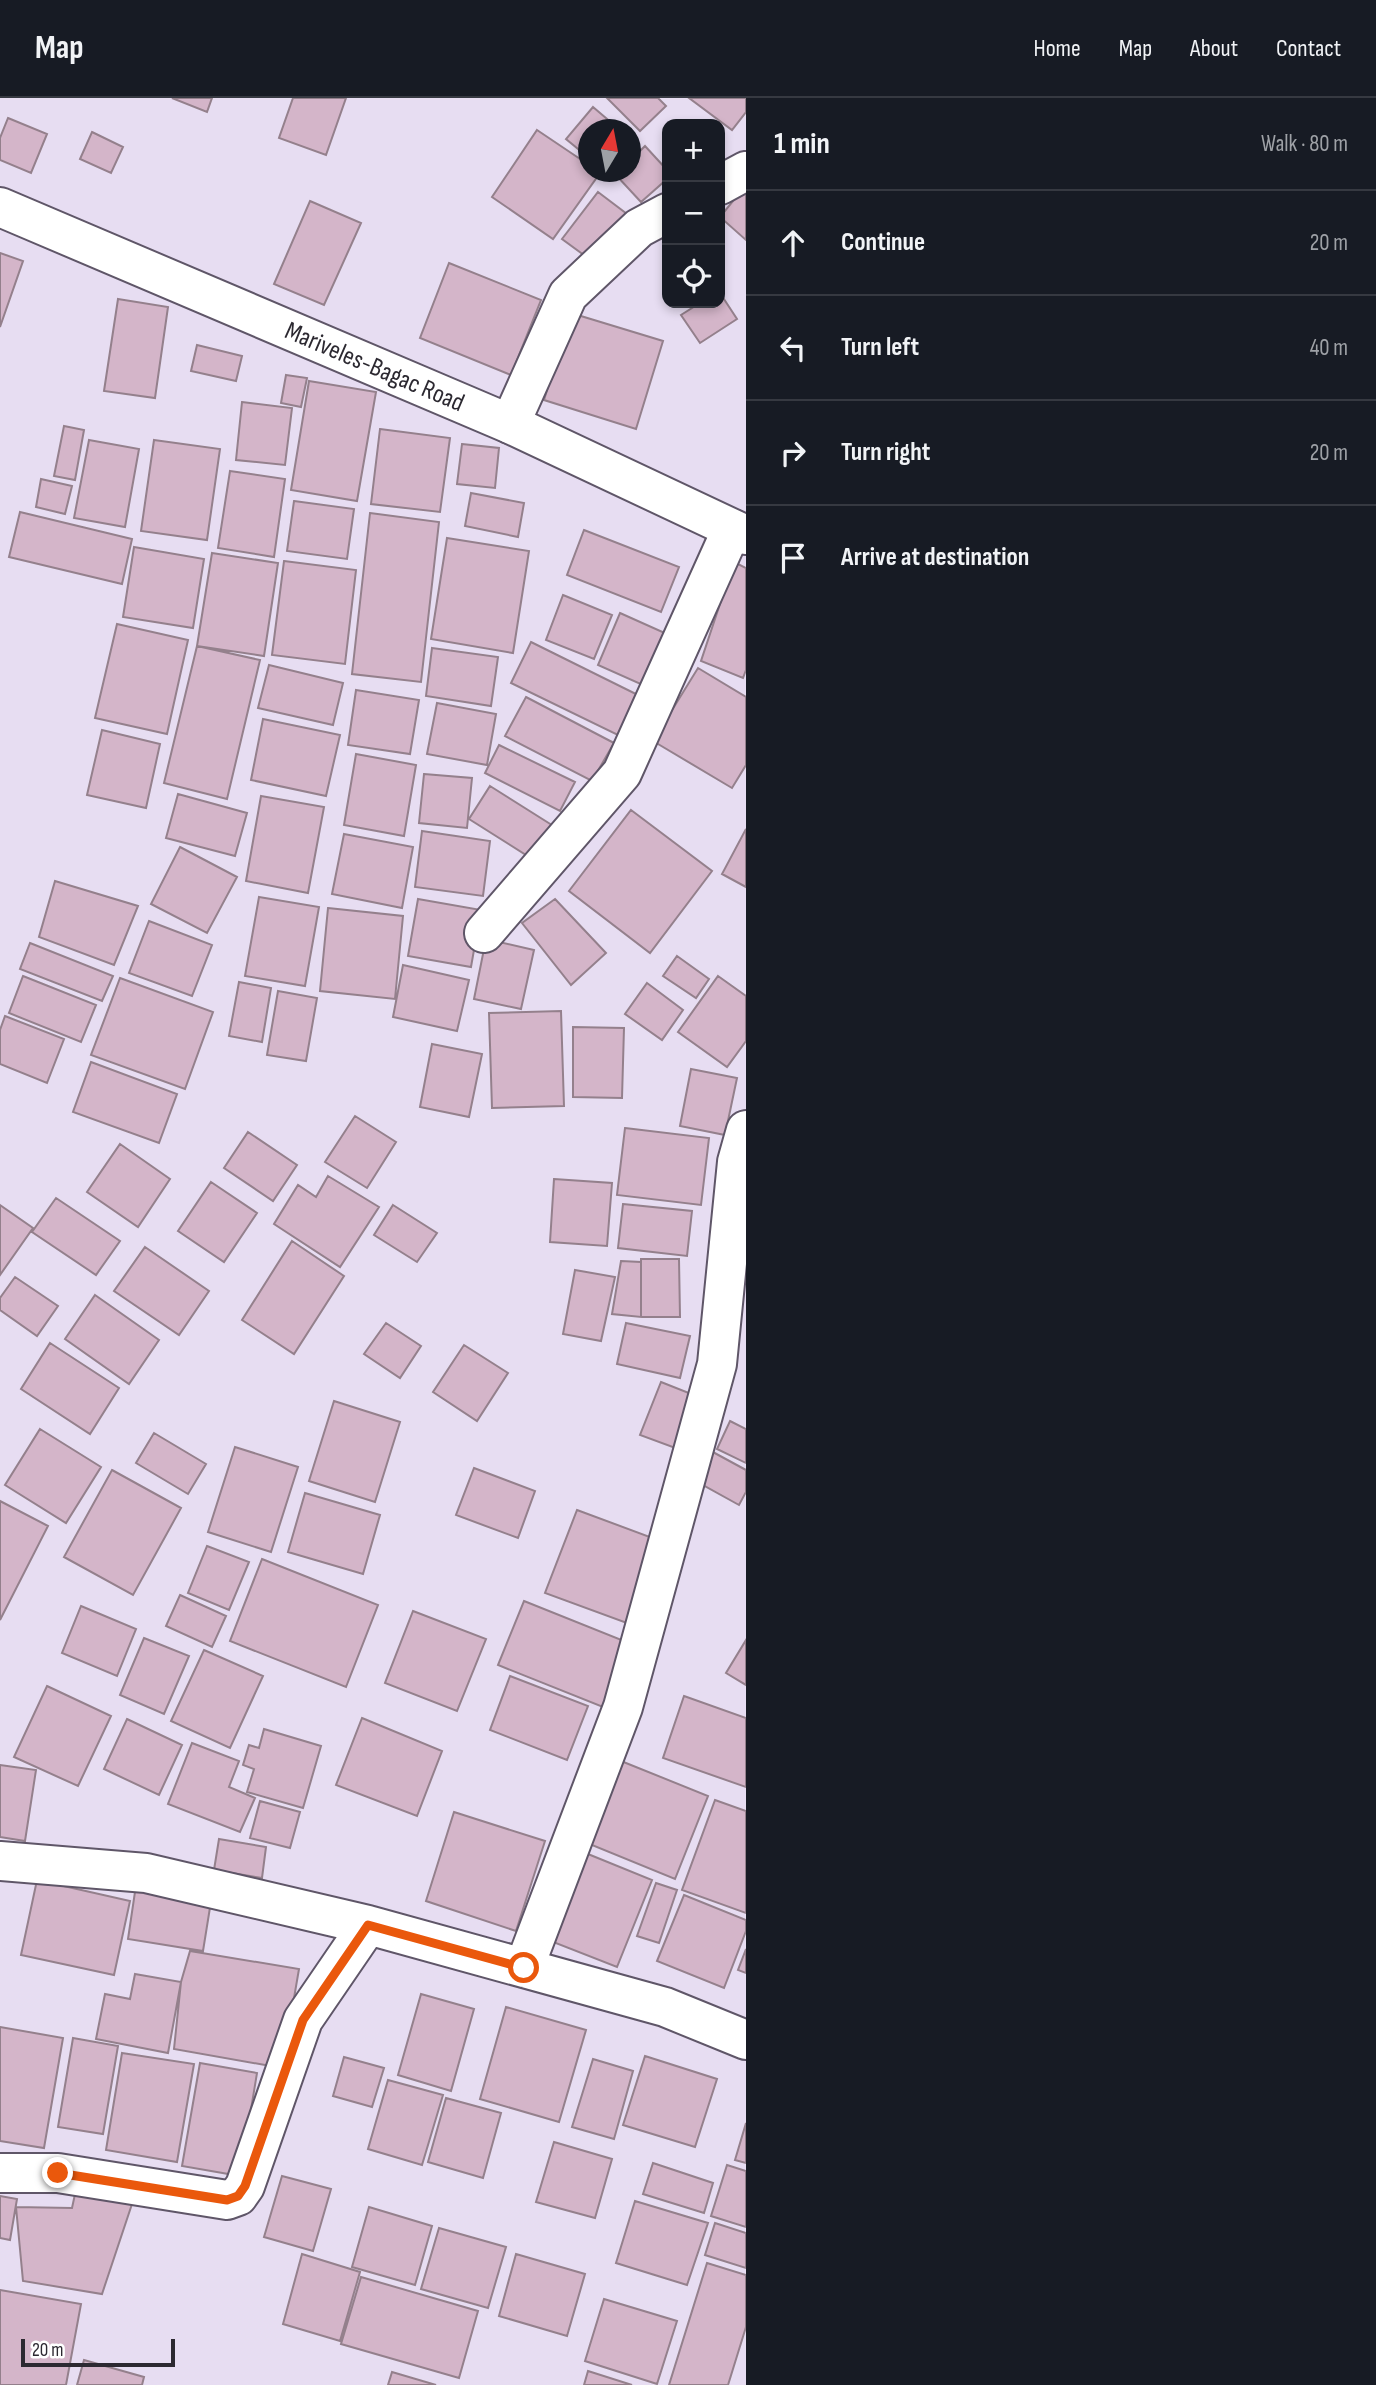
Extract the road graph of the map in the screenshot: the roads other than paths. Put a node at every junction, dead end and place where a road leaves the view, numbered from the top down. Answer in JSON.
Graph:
{"nodes":[{"id":1,"x":746,"y":171,"type":"edge"},
{"id":2,"x":725,"y":182,"type":"edge"},
{"id":3,"x":0,"y":206,"type":"edge"},
{"id":4,"x":662,"y":216,"type":"edge"},
{"id":5,"x":510,"y":424,"type":"junction"},
{"id":6,"x":739,"y":532,"type":"edge"},
{"id":7,"x":484,"y":933,"type":"dead end"},
{"id":8,"x":746,"y":1130,"type":"edge"},
{"id":9,"x":0,"y":1861,"type":"edge"},
{"id":10,"x":368,"y":1925,"type":"junction"},
{"id":11,"x":524,"y":1968,"type":"junction"},
{"id":12,"x":746,"y":2040,"type":"edge"},
{"id":13,"x":0,"y":2173,"type":"edge"}],
"edges":[{"from":1,"to":2,"type":"street"},
{"from":3,"to":5,"type":"street","name":"Mariveles-Bagac Road"},
{"from":4,"to":5,"type":"street"},
{"from":5,"to":6,"type":"street","name":"Mariveles-Bagac Road"},
{"from":6,"to":7,"type":"street"},
{"from":8,"to":11,"type":"street"},
{"from":9,"to":10,"type":"street"},
{"from":10,"to":11,"type":"street"},
{"from":10,"to":13,"type":"street"},
{"from":11,"to":12,"type":"street"}]}
